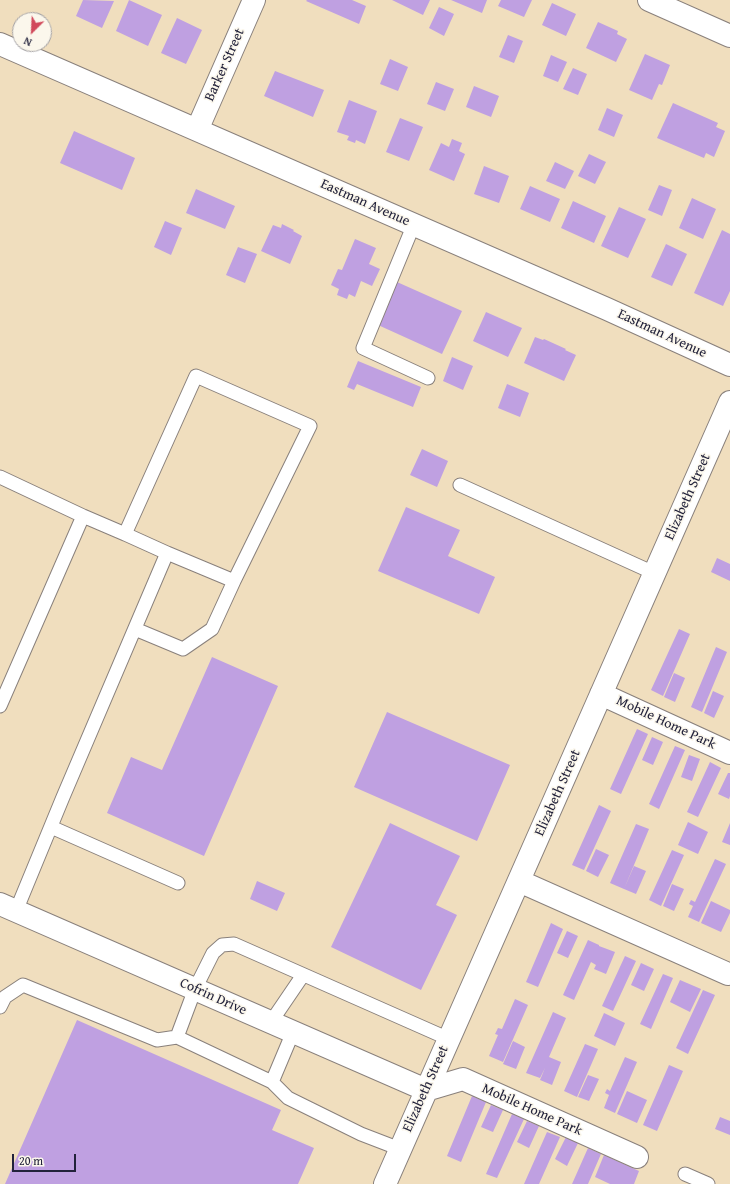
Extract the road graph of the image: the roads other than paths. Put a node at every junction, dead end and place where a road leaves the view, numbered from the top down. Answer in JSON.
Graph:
{"nodes":[{"id":1,"x":254,"y":0,"type":"edge"},
{"id":2,"x":649,"y":0,"type":"edge"},
{"id":3,"x":730,"y":36,"type":"edge"},
{"id":4,"x":0,"y":44,"type":"edge"},
{"id":5,"x":197,"y":130,"type":"junction"},
{"id":6,"x":414,"y":224,"type":"junction"},
{"id":7,"x":730,"y":365,"type":"edge"},
{"id":8,"x":428,"y":378,"type":"dead end"},
{"id":9,"x":730,"y":402,"type":"edge"},
{"id":10,"x":0,"y":476,"type":"edge"},
{"id":11,"x":460,"y":485,"type":"dead end"},
{"id":12,"x":83,"y":516,"type":"junction"},
{"id":13,"x":125,"y":534,"type":"junction"},
{"id":14,"x":167,"y":552,"type":"junction"},
{"id":15,"x":654,"y":573,"type":"junction"},
{"id":16,"x":234,"y":581,"type":"junction"},
{"id":17,"x":135,"y":629,"type":"junction"},
{"id":18,"x":601,"y":694,"type":"junction"},
{"id":19,"x":0,"y":706,"type":"edge"},
{"id":20,"x":730,"y":753,"type":"edge"},
{"id":21,"x":51,"y":827,"type":"junction"},
{"id":22,"x":519,"y":881,"type":"junction"},
{"id":23,"x":178,"y":883,"type":"dead end"},
{"id":24,"x":8,"y":908,"type":"edge"},
{"id":25,"x":728,"y":974,"type":"dead end"},
{"id":26,"x":303,"y":975,"type":"junction"},
{"id":27,"x":195,"y":989,"type":"junction"},
{"id":28,"x":0,"y":1007,"type":"edge"},
{"id":29,"x":271,"y":1022,"type":"junction"},
{"id":30,"x":293,"y":1032,"type":"junction"},
{"id":31,"x":177,"y":1037,"type":"junction"},
{"id":32,"x":449,"y":1039,"type":"junction"},
{"id":33,"x":272,"y":1082,"type":"junction"},
{"id":34,"x":426,"y":1090,"type":"junction"},
{"id":35,"x":400,"y":1149,"type":"junction"},
{"id":36,"x":637,"y":1157,"type":"dead end"},
{"id":37,"x":685,"y":1174,"type":"dead end"},
{"id":38,"x":385,"y":1184,"type":"edge"},
{"id":39,"x":708,"y":1184,"type":"edge"}],
"edges":[{"from":1,"to":5,"type":"street","name":"Barker Street"},
{"from":2,"to":3,"type":"street"},
{"from":4,"to":5,"type":"street","name":"Eastman Avenue"},
{"from":5,"to":6,"type":"street","name":"Eastman Avenue"},
{"from":6,"to":7,"type":"street","name":"Eastman Avenue"},
{"from":6,"to":8,"type":"lane"},
{"from":9,"to":15,"type":"street","name":"Elizabeth Street"},
{"from":10,"to":12,"type":"lane"},
{"from":11,"to":15,"type":"lane"},
{"from":12,"to":13,"type":"lane"},
{"from":12,"to":19,"type":"lane"},
{"from":13,"to":14,"type":"lane"},
{"from":13,"to":16,"type":"lane"},
{"from":14,"to":16,"type":"lane"},
{"from":14,"to":17,"type":"lane"},
{"from":15,"to":18,"type":"street","name":"Elizabeth Street"},
{"from":16,"to":17,"type":"lane"},
{"from":17,"to":21,"type":"lane"},
{"from":18,"to":20,"type":"street","name":"Mobile Home Park"},
{"from":18,"to":22,"type":"street","name":"Elizabeth Street"},
{"from":21,"to":23,"type":"lane"},
{"from":21,"to":24,"type":"lane"},
{"from":22,"to":25,"type":"street"},
{"from":22,"to":32,"type":"street","name":"Elizabeth Street"},
{"from":24,"to":27,"type":"street","name":"Cofrin Drive"},
{"from":26,"to":27,"type":"lane"},
{"from":26,"to":29,"type":"lane"},
{"from":26,"to":32,"type":"lane"},
{"from":27,"to":29,"type":"street","name":"Cofrin Drive"},
{"from":27,"to":31,"type":"lane"},
{"from":28,"to":31,"type":"lane"},
{"from":29,"to":30,"type":"street","name":"Cofrin Drive"},
{"from":30,"to":33,"type":"lane"},
{"from":30,"to":34,"type":"street","name":"Cofrin Drive"},
{"from":31,"to":33,"type":"lane"},
{"from":32,"to":34,"type":"street","name":"Elizabeth Street"},
{"from":33,"to":35,"type":"lane"},
{"from":34,"to":35,"type":"street","name":"Elizabeth Street"},
{"from":34,"to":36,"type":"street","name":"Mobile Home Park"},
{"from":35,"to":38,"type":"street","name":"Elizabeth Street"},
{"from":37,"to":39,"type":"lane"}]}
